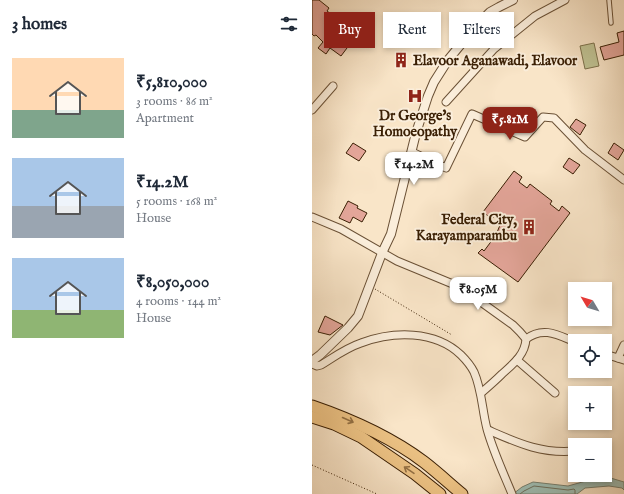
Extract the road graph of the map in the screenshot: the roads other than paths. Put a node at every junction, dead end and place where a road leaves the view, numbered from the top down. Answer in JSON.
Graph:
{"nodes":[{"id":1,"x":514,"y":0,"type":"edge"},
{"id":2,"x":565,"y":0,"type":"edge"},
{"id":3,"x":609,"y":0,"type":"edge"},
{"id":4,"x":611,"y":23,"type":"dead end"},
{"id":5,"x":333,"y":86,"type":"dead end"},
{"id":6,"x":446,"y":102,"type":"dead end"},
{"id":7,"x":312,"y":110,"type":"edge"},
{"id":8,"x":412,"y":152,"type":"junction"},
{"id":9,"x":624,"y":180,"type":"edge"},
{"id":10,"x":312,"y":217,"type":"edge"},
{"id":11,"x":382,"y":253,"type":"junction"},
{"id":12,"x":526,"y":339,"type":"junction"},
{"id":13,"x":568,"y":339,"type":"edge"},
{"id":14,"x":624,"y":345,"type":"edge"},
{"id":15,"x":621,"y":359,"type":"edge"},
{"id":16,"x":517,"y":360,"type":"junction"},
{"id":17,"x":312,"y":362,"type":"edge"},
{"id":18,"x":481,"y":393,"type":"junction"},
{"id":19,"x":555,"y":393,"type":"dead end"},
{"id":20,"x":312,"y":406,"type":"edge"},
{"id":21,"x":312,"y":417,"type":"edge"},
{"id":22,"x":488,"y":430,"type":"junction"},
{"id":23,"x":568,"y":451,"type":"edge"},
{"id":24,"x":440,"y":494,"type":"edge"},
{"id":25,"x":462,"y":494,"type":"edge"},
{"id":26,"x":512,"y":494,"type":"edge"}],
"edges":[{"from":1,"to":8,"type":"street"},
{"from":2,"to":6,"type":"street"},
{"from":3,"to":4,"type":"lane"},
{"from":5,"to":7,"type":"street"},
{"from":8,"to":9,"type":"street"},
{"from":8,"to":11,"type":"street"},
{"from":10,"to":11,"type":"street"},
{"from":11,"to":12,"type":"street"},
{"from":11,"to":17,"type":"street"},
{"from":12,"to":13,"type":"street"},
{"from":12,"to":16,"type":"street"},
{"from":14,"to":15,"type":"street"},
{"from":16,"to":18,"type":"street"},
{"from":16,"to":19,"type":"street"},
{"from":17,"to":18,"type":"street"},
{"from":18,"to":22,"type":"street"},
{"from":20,"to":25,"type":"highway","one_way":true},
{"from":24,"to":21,"type":"highway","one_way":true},
{"from":22,"to":23,"type":"street"},
{"from":22,"to":26,"type":"street"}]}
